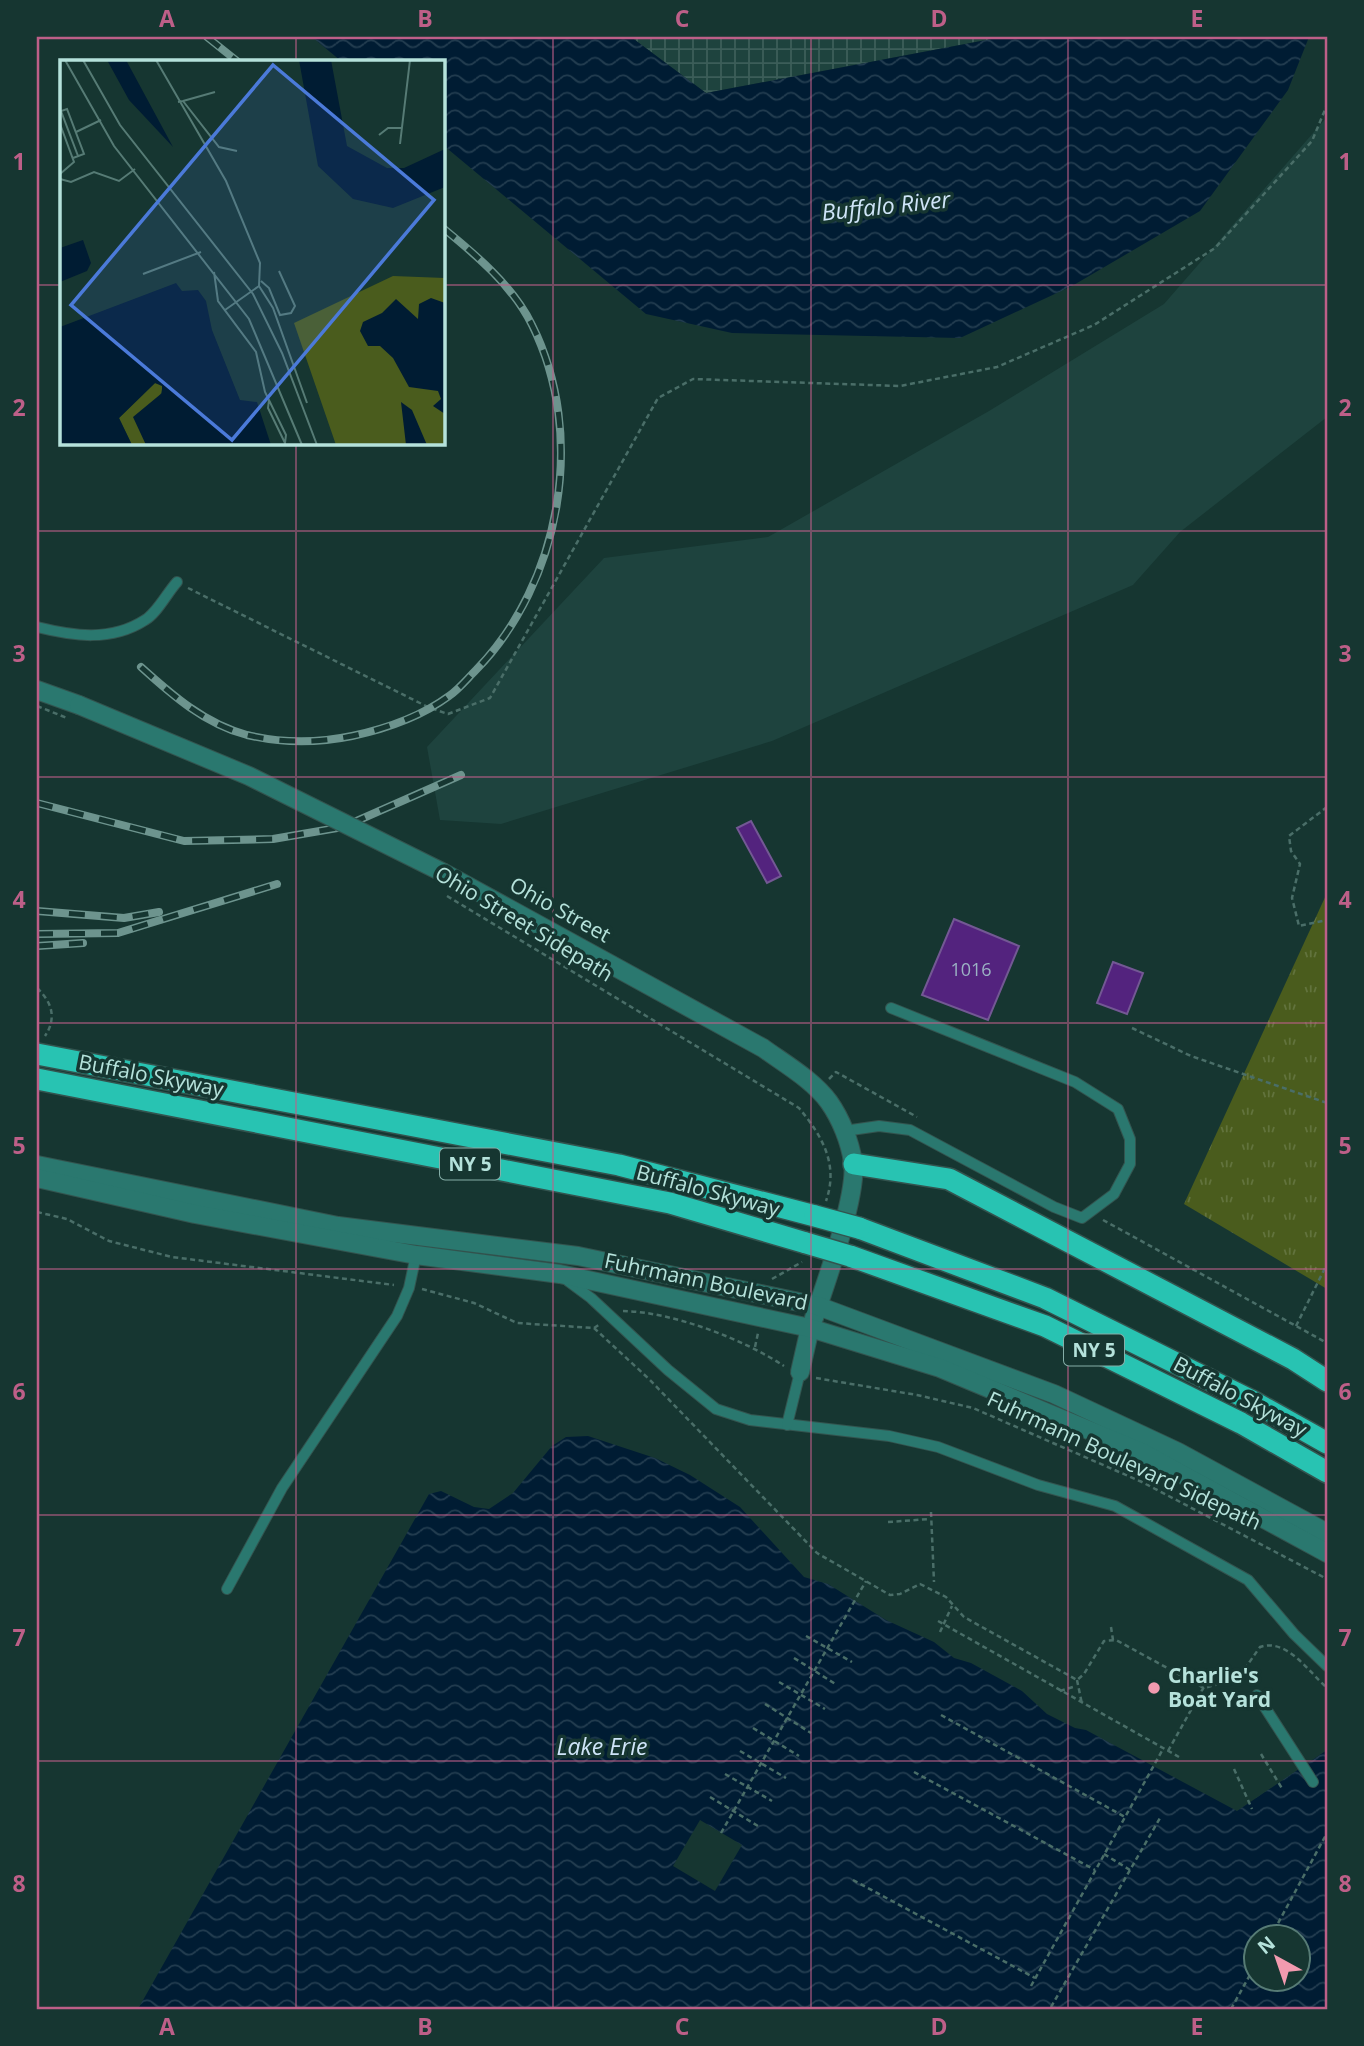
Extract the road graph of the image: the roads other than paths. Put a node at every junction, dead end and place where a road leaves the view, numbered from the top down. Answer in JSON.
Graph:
{"nodes":[{"id":1,"x":177,"y":582,"type":"road end"},
{"id":2,"x":37,"y":627,"type":"edge"},
{"id":3,"x":37,"y":690,"type":"edge"},
{"id":4,"x":891,"y":1008,"type":"dead end"},
{"id":5,"x":37,"y":1054,"type":"edge"},
{"id":6,"x":37,"y":1079,"type":"edge"},
{"id":7,"x":844,"y":1131,"type":"junction"},
{"id":8,"x":854,"y":1164,"type":"junction"},
{"id":9,"x":37,"y":1165,"type":"edge"},
{"id":10,"x":37,"y":1178,"type":"edge"},
{"id":11,"x":419,"y":1236,"type":"junction"},
{"id":12,"x":416,"y":1255,"type":"junction"},
{"id":13,"x":552,"y":1273,"type":"junction"},
{"id":14,"x":817,"y":1307,"type":"junction"},
{"id":15,"x":810,"y":1328,"type":"junction"},
{"id":16,"x":801,"y":1373,"type":"joint"},
{"id":17,"x":1327,"y":1381,"type":"edge"},
{"id":18,"x":787,"y":1425,"type":"junction"},
{"id":19,"x":1327,"y":1443,"type":"edge"},
{"id":20,"x":1327,"y":1472,"type":"edge"},
{"id":21,"x":1327,"y":1533,"type":"edge"},
{"id":22,"x":1327,"y":1553,"type":"edge"},
{"id":23,"x":227,"y":1589,"type":"dead end"},
{"id":24,"x":1327,"y":1666,"type":"edge"},
{"id":25,"x":1256,"y":1695,"type":"dead end"},
{"id":26,"x":1313,"y":1782,"type":"dead end"}],
"edges":[{"from":1,"to":2,"type":"lane"},
{"from":3,"to":7,"type":"street","name":"Ohio Street","bridge":true},
{"from":4,"to":7,"type":"lane"},
{"from":5,"to":19,"type":"highway","name":"Buffalo Skyway","number":"NY 5","bridge":true},
{"from":6,"to":20,"type":"highway","name":"Buffalo Skyway","number":"NY 5","bridge":true},
{"from":7,"to":8,"type":"street","name":"Ohio Street"},
{"from":8,"to":14,"type":"street","name":"Ohio Street"},
{"from":8,"to":17,"type":"highway"},
{"from":9,"to":11,"type":"street","name":"Fuhrmann Boulevard"},
{"from":10,"to":12,"type":"street","name":"Fuhrmann Boulevard"},
{"from":11,"to":12,"type":"street"},
{"from":11,"to":14,"type":"street","name":"Fuhrmann Boulevard"},
{"from":12,"to":13,"type":"street","name":"Fuhrmann Boulevard"},
{"from":12,"to":23,"type":"lane"},
{"from":13,"to":15,"type":"street","name":"Fuhrmann Boulevard"},
{"from":13,"to":18,"type":"lane"},
{"from":14,"to":15,"type":"street","name":"Ohio Street"},
{"from":14,"to":21,"type":"street","name":"Fuhrmann Boulevard"},
{"from":15,"to":16,"type":"street","name":"Ohio Street"},
{"from":15,"to":22,"type":"street","name":"Fuhrmann Boulevard"},
{"from":16,"to":18,"type":"lane"},
{"from":18,"to":24,"type":"lane"},
{"from":25,"to":26,"type":"lane"}]}
